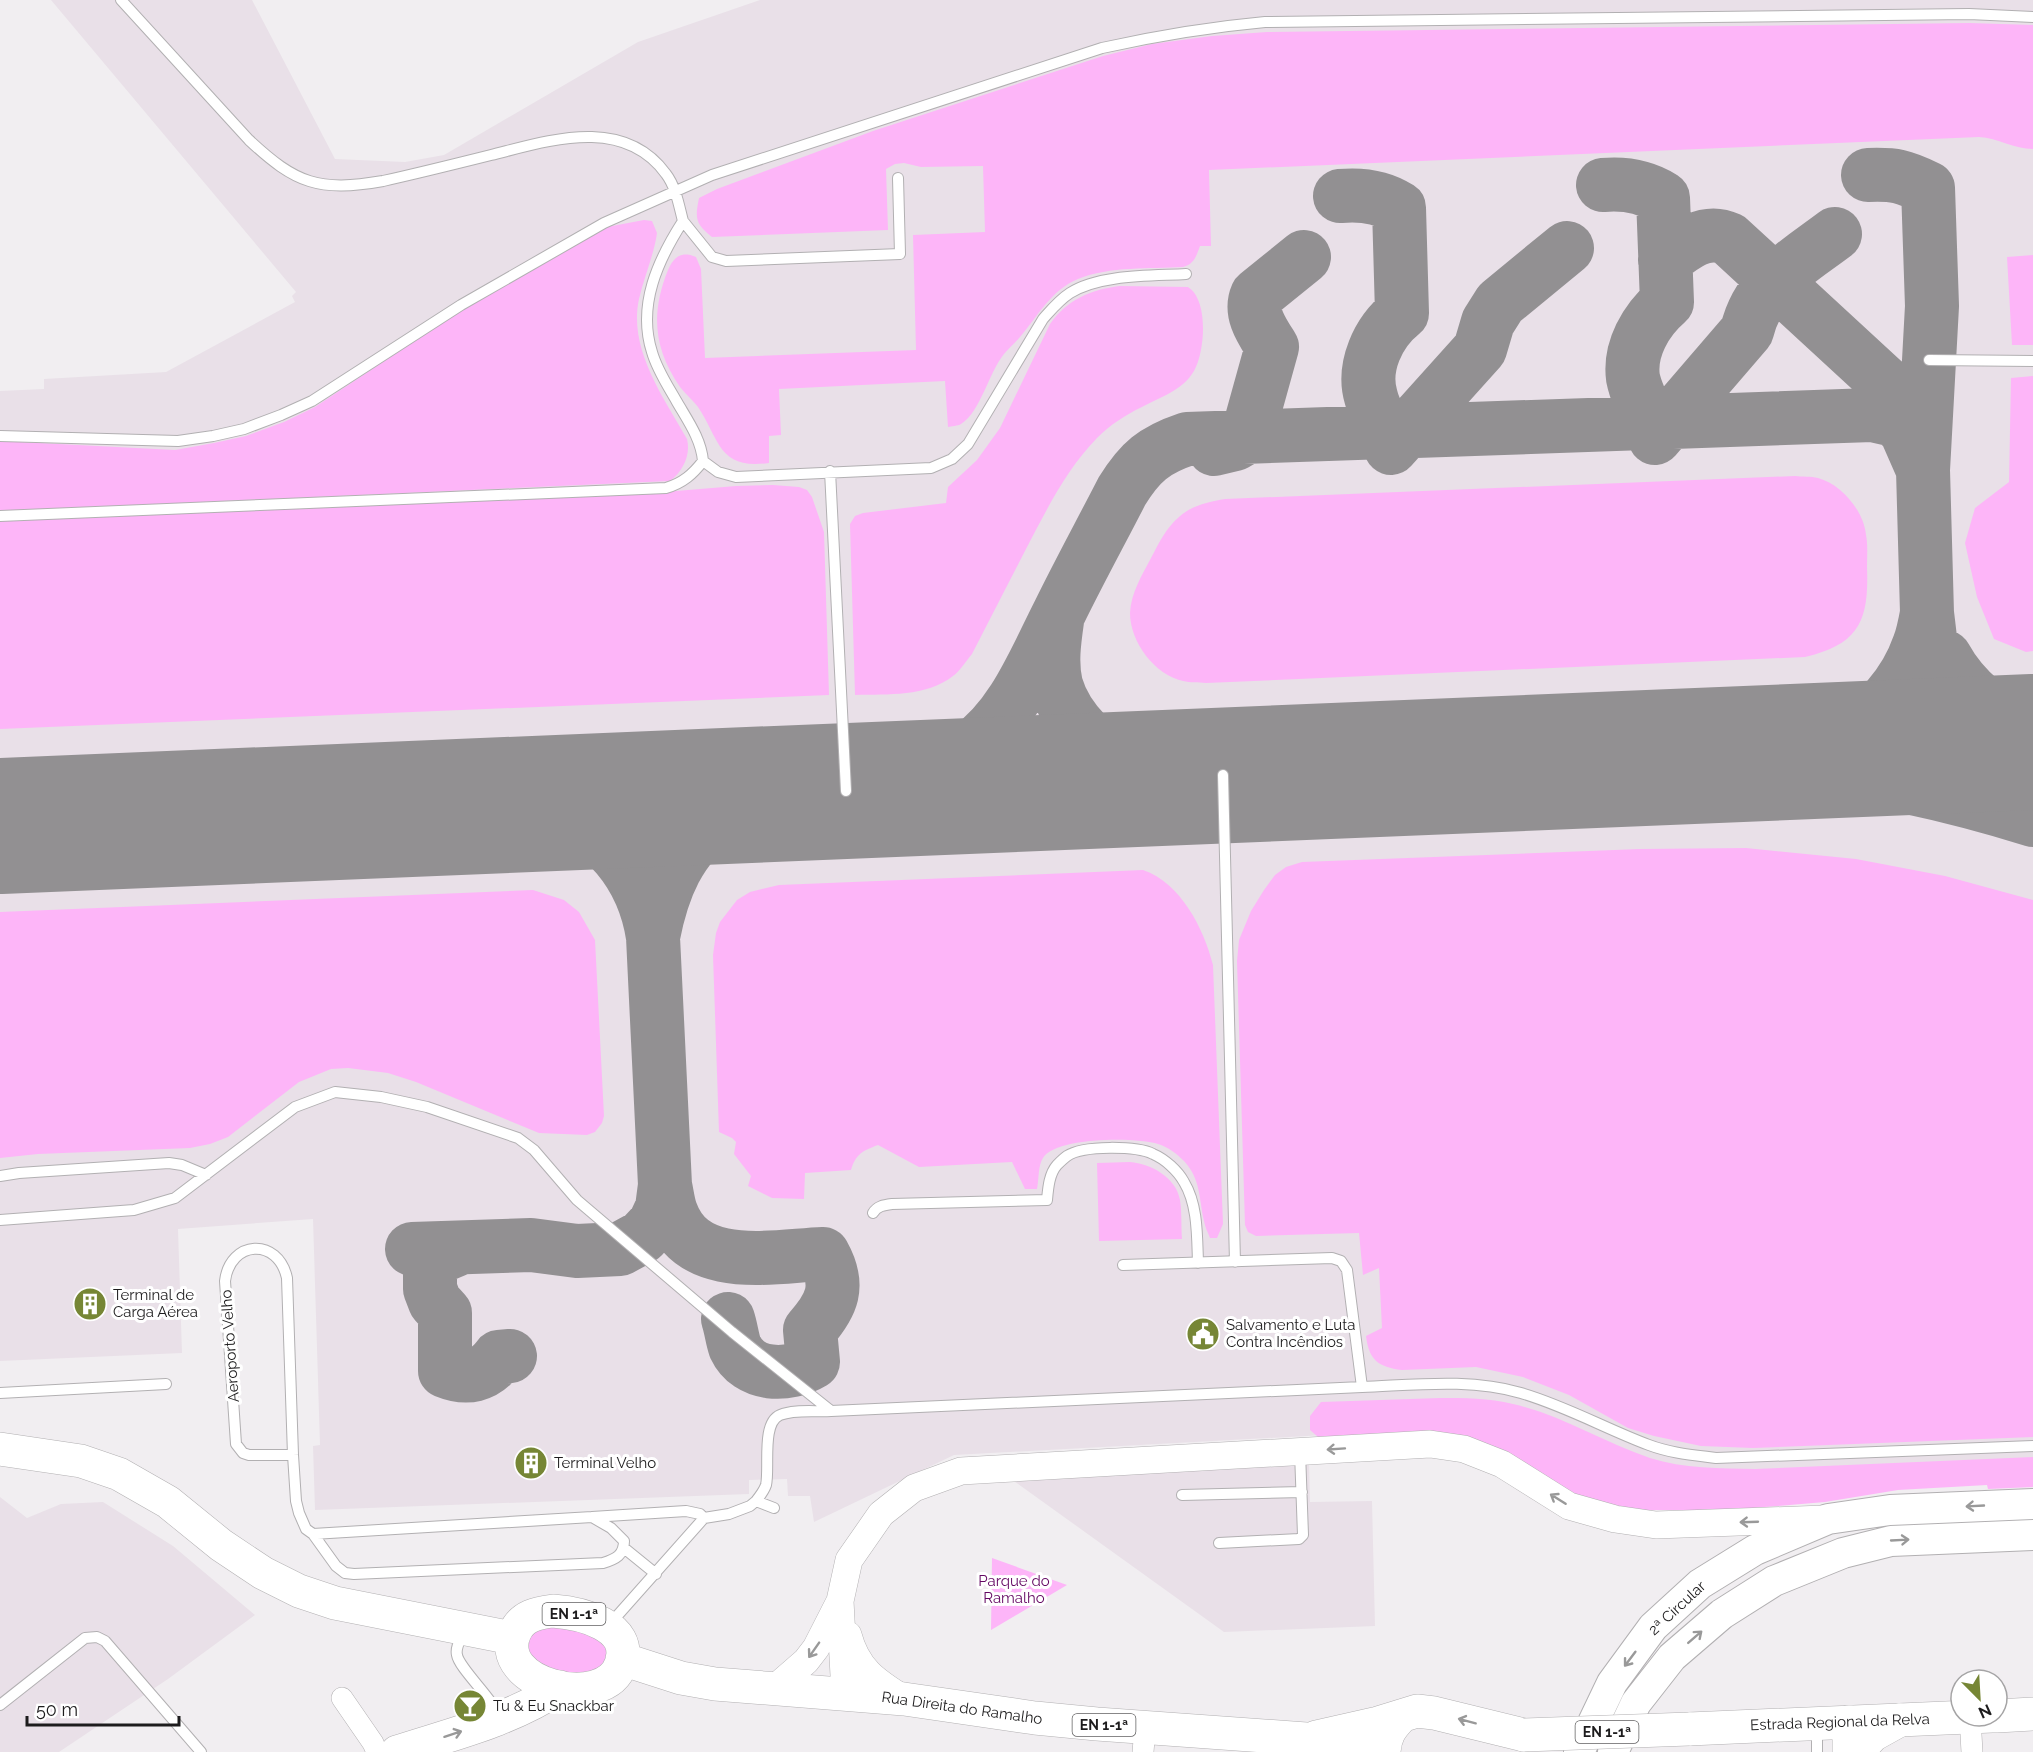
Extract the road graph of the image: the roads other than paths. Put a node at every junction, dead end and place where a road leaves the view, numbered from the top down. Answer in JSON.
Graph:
{"nodes":[{"id":1,"x":121,"y":0,"type":"edge"},
{"id":2,"x":2033,"y":17,"type":"edge"},
{"id":3,"x":897,"y":178,"type":"dead end"},
{"id":4,"x":675,"y":191,"type":"junction"},
{"id":5,"x":683,"y":221,"type":"junction"},
{"id":6,"x":1186,"y":274,"type":"dead end"},
{"id":7,"x":1929,"y":360,"type":"dead end"},
{"id":8,"x":2033,"y":361,"type":"edge"},
{"id":9,"x":0,"y":436,"type":"edge"},
{"id":10,"x":703,"y":461,"type":"junction"},
{"id":11,"x":830,"y":471,"type":"junction"},
{"id":12,"x":0,"y":516,"type":"edge"},
{"id":13,"x":1223,"y":776,"type":"dead end"},
{"id":14,"x":846,"y":791,"type":"dead end"},
{"id":15,"x":206,"y":1175,"type":"junction"},
{"id":16,"x":0,"y":1176,"type":"edge"},
{"id":17,"x":873,"y":1213,"type":"dead end"},
{"id":18,"x":0,"y":1220,"type":"edge"},
{"id":19,"x":1235,"y":1262,"type":"junction"},
{"id":20,"x":1198,"y":1263,"type":"junction"},
{"id":21,"x":1123,"y":1265,"type":"dead end"},
{"id":22,"x":166,"y":1384,"type":"dead end"},
{"id":23,"x":1362,"y":1387,"type":"junction"},
{"id":24,"x":0,"y":1393,"type":"edge"},
{"id":25,"x":831,"y":1411,"type":"junction"},
{"id":26,"x":2033,"y":1446,"type":"edge"},
{"id":27,"x":0,"y":1449,"type":"edge"},
{"id":28,"x":1300,"y":1452,"type":"junction"},
{"id":29,"x":293,"y":1455,"type":"junction"},
{"id":30,"x":1302,"y":1492,"type":"junction"},
{"id":31,"x":1182,"y":1495,"type":"dead end"},
{"id":32,"x":756,"y":1501,"type":"junction"},
{"id":33,"x":2033,"y":1504,"type":"edge"},
{"id":34,"x":774,"y":1508,"type":"dead end"},
{"id":35,"x":592,"y":1517,"type":"junction"},
{"id":36,"x":704,"y":1518,"type":"junction"},
{"id":37,"x":1828,"y":1519,"type":"junction"},
{"id":38,"x":313,"y":1534,"type":"junction"},
{"id":39,"x":2033,"y":1535,"type":"edge"},
{"id":40,"x":1219,"y":1543,"type":"dead end"},
{"id":41,"x":624,"y":1548,"type":"junction"},
{"id":42,"x":656,"y":1574,"type":"junction"},
{"id":43,"x":840,"y":1601,"type":"junction"},
{"id":44,"x":608,"y":1626,"type":"junction"},
{"id":45,"x":466,"y":1628,"type":"junction"},
{"id":46,"x":513,"y":1638,"type":"junction"},
{"id":47,"x":622,"y":1659,"type":"junction"},
{"id":48,"x":560,"y":1687,"type":"junction"},
{"id":49,"x":775,"y":1689,"type":"junction"},
{"id":50,"x":845,"y":1694,"type":"junction"},
{"id":51,"x":342,"y":1698,"type":"dead end"},
{"id":52,"x":904,"y":1699,"type":"junction"},
{"id":53,"x":0,"y":1705,"type":"edge"},
{"id":54,"x":2033,"y":1714,"type":"edge"},
{"id":55,"x":2009,"y":1715,"type":"edge"},
{"id":56,"x":1402,"y":1716,"type":"junction"},
{"id":57,"x":500,"y":1718,"type":"junction"},
{"id":58,"x":1949,"y":1718,"type":"edge"},
{"id":59,"x":1701,"y":1728,"type":"junction"},
{"id":60,"x":1981,"y":1728,"type":"edge"},
{"id":61,"x":1524,"y":1735,"type":"junction"},
{"id":62,"x":1306,"y":1739,"type":"junction"},
{"id":63,"x":1144,"y":1740,"type":"edge"},
{"id":64,"x":1838,"y":1740,"type":"edge"},
{"id":65,"x":201,"y":1752,"type":"edge"},
{"id":66,"x":377,"y":1752,"type":"edge"},
{"id":67,"x":397,"y":1752,"type":"edge"},
{"id":68,"x":1358,"y":1752,"type":"edge"},
{"id":69,"x":1384,"y":1752,"type":"edge"},
{"id":70,"x":1483,"y":1752,"type":"edge"},
{"id":71,"x":1579,"y":1752,"type":"edge"},
{"id":72,"x":1613,"y":1752,"type":"edge"},
{"id":73,"x":1755,"y":1752,"type":"edge"},
{"id":74,"x":1972,"y":1752,"type":"edge"}],
"edges":[{"from":1,"to":4,"type":"lane"},
{"from":2,"to":4,"type":"lane"},
{"from":3,"to":5,"type":"lane"},
{"from":4,"to":5,"type":"lane"},
{"from":4,"to":9,"type":"lane"},
{"from":5,"to":10,"type":"lane"},
{"from":6,"to":11,"type":"lane"},
{"from":7,"to":8,"type":"lane"},
{"from":10,"to":11,"type":"lane"},
{"from":10,"to":12,"type":"lane"},
{"from":11,"to":14,"type":"lane"},
{"from":13,"to":19,"type":"lane"},
{"from":15,"to":16,"type":"lane"},
{"from":15,"to":18,"type":"lane"},
{"from":15,"to":25,"type":"lane"},
{"from":17,"to":20,"type":"lane"},
{"from":19,"to":20,"type":"lane"},
{"from":19,"to":23,"type":"lane"},
{"from":20,"to":21,"type":"lane"},
{"from":22,"to":24,"type":"lane"},
{"from":23,"to":25,"type":"lane"},
{"from":23,"to":26,"type":"lane"},
{"from":25,"to":32,"type":"lane"},
{"from":27,"to":45,"type":"main road"},
{"from":28,"to":30,"type":"lane"},
{"from":37,"to":28,"type":"street","one_way":true},
{"from":28,"to":43,"type":"street"},
{"from":29,"to":29,"type":"lane","name":"Aeroporto Velho"},
{"from":29,"to":38,"type":"lane","name":"Aeroporto Velho"},
{"from":30,"to":31,"type":"lane"},
{"from":30,"to":40,"type":"lane"},
{"from":32,"to":34,"type":"lane"},
{"from":32,"to":36,"type":"lane"},
{"from":33,"to":37,"type":"main road","number":"EN 1-1ª","one_way":true},
{"from":35,"to":36,"type":"lane"},
{"from":35,"to":38,"type":"lane"},
{"from":35,"to":41,"type":"lane"},
{"from":36,"to":42,"type":"lane"},
{"from":37,"to":71,"type":"main road","name":"2ª Circular","number":"EN 1-1ª","one_way":true},
{"from":38,"to":41,"type":"lane","name":"Aeroporto Velho"},
{"from":72,"to":39,"type":"main road","number":"EN 1-1ª","one_way":true},
{"from":41,"to":42,"type":"lane"},
{"from":42,"to":44,"type":"lane"},
{"from":43,"to":49,"type":"street","one_way":true},
{"from":43,"to":50,"type":"street"},
{"from":43,"to":52,"type":"street"},
{"from":44,"to":46,"type":"main road","number":"EN 1-1ª"},
{"from":44,"to":47,"type":"main road","number":"EN 1-1ª"},
{"from":45,"to":46,"type":"main road"},
{"from":45,"to":57,"type":"lane"},
{"from":46,"to":48,"type":"main road"},
{"from":47,"to":48,"type":"main road"},
{"from":47,"to":49,"type":"main road","name":"Rua Direita do Ramalho","number":"EN 1-1ª"},
{"from":48,"to":57,"type":"main road"},
{"from":49,"to":50,"type":"main road","name":"Rua Direita do Ramalho","number":"EN 1-1ª"},
{"from":50,"to":52,"type":"main road","name":"Rua Direita do Ramalho","number":"EN 1-1ª"},
{"from":51,"to":66,"type":"street"},
{"from":52,"to":63,"type":"main road","name":"Rua Direita do Ramalho","number":"EN 1-1ª"},
{"from":53,"to":65,"type":"lane"},
{"from":54,"to":55,"type":"main road","name":"Estrada Regional da Relva","number":"EN 1-1ª"},
{"from":61,"to":56,"type":"main road","number":"EN 1-1ª","one_way":true},
{"from":56,"to":62,"type":"main road","name":"Rua Direita do Ramalho","number":"EN 1-1ª"},
{"from":56,"to":69,"type":"main road"},
{"from":67,"to":57,"type":"main road","one_way":true},
{"from":58,"to":64,"type":"main road","name":"Estrada Regional da Relva","number":"EN 1-1ª"},
{"from":59,"to":61,"type":"main road","number":"EN 1-1ª","bridge":true},
{"from":59,"to":64,"type":"main road","name":"Estrada Regional da Relva","number":"EN 1-1ª"},
{"from":59,"to":73,"type":"main road"},
{"from":60,"to":74,"type":"street"},
{"from":61,"to":70,"type":"main road","number":"EN 1-1ª"},
{"from":62,"to":63,"type":"main road","name":"Rua Direita do Ramalho","number":"EN 1-1ª"},
{"from":62,"to":68,"type":"main road","name":"Rua Direita do Ramalho","number":"EN 1-1ª"}]}
